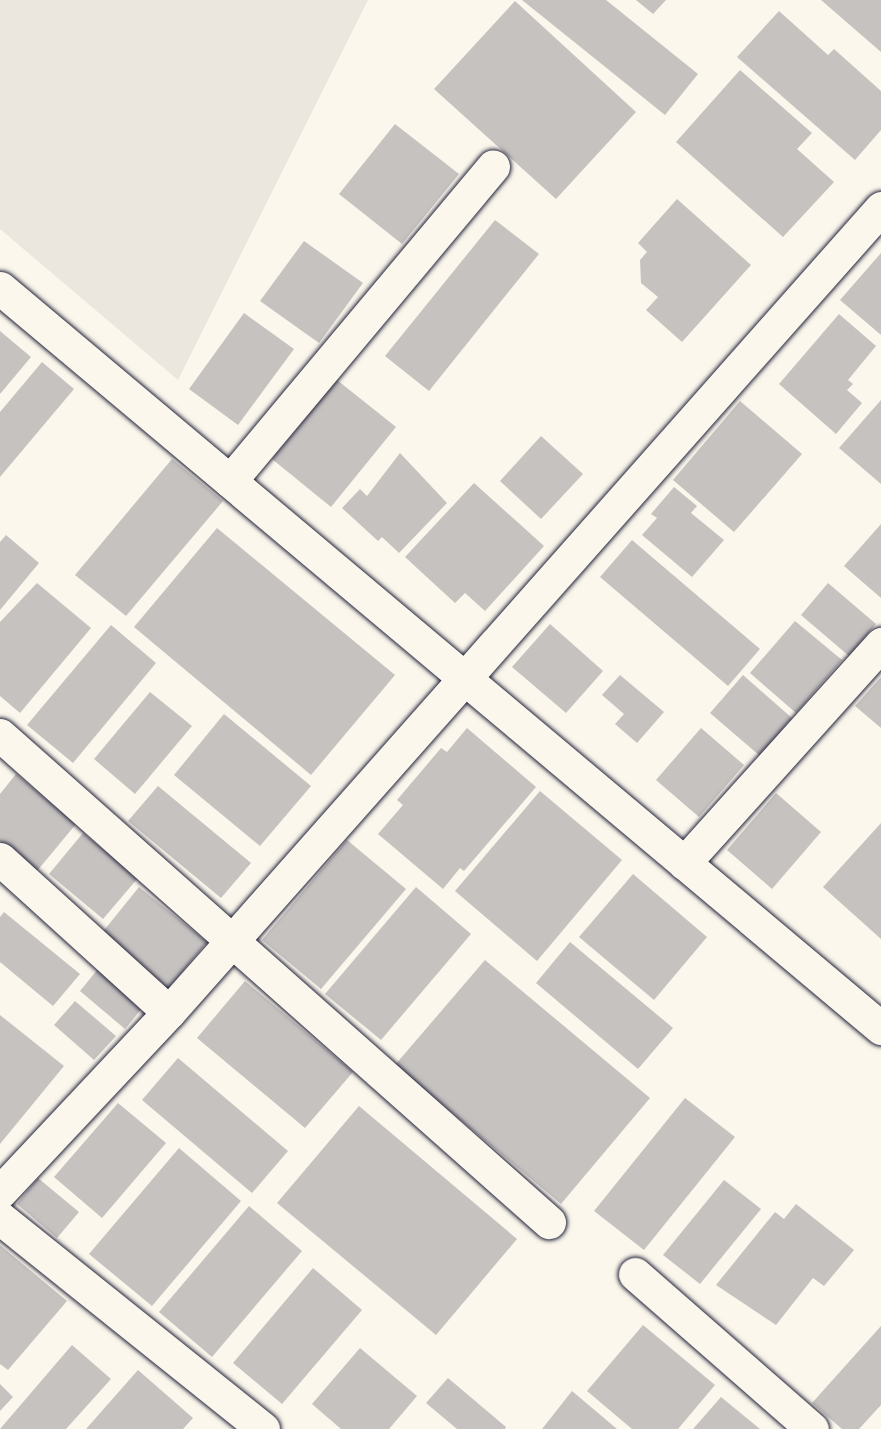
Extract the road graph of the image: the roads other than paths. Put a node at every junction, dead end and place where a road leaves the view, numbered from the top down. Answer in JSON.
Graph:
{"nodes":[{"id":1,"x":493,"y":166,"type":"dead end"},
{"id":2,"x":881,"y":208,"type":"edge"},
{"id":3,"x":0,"y":288,"type":"edge"},
{"id":4,"x":230,"y":481,"type":"junction"},
{"id":5,"x":881,"y":645,"type":"edge"},
{"id":6,"x":463,"y":677,"type":"junction"},
{"id":7,"x":0,"y":735,"type":"edge"},
{"id":8,"x":0,"y":859,"type":"edge"},
{"id":9,"x":684,"y":863,"type":"junction"},
{"id":10,"x":232,"y":937,"type":"junction"},
{"id":11,"x":169,"y":1012,"type":"junction"},
{"id":12,"x":881,"y":1028,"type":"edge"},
{"id":13,"x":0,"y":1192,"type":"edge"},
{"id":14,"x":0,"y":1218,"type":"edge"},
{"id":15,"x":549,"y":1222,"type":"dead end"},
{"id":16,"x":635,"y":1274,"type":"dead end"},
{"id":17,"x":263,"y":1429,"type":"edge"},
{"id":18,"x":812,"y":1429,"type":"edge"}],
"edges":[{"from":1,"to":4,"type":"street"},
{"from":2,"to":6,"type":"street"},
{"from":3,"to":4,"type":"street"},
{"from":4,"to":6,"type":"street"},
{"from":5,"to":9,"type":"street"},
{"from":6,"to":9,"type":"street"},
{"from":6,"to":10,"type":"street"},
{"from":7,"to":10,"type":"street"},
{"from":8,"to":11,"type":"street"},
{"from":9,"to":12,"type":"street"},
{"from":10,"to":11,"type":"street"},
{"from":10,"to":15,"type":"street"},
{"from":11,"to":13,"type":"street"},
{"from":14,"to":17,"type":"street"},
{"from":16,"to":18,"type":"street"}]}
